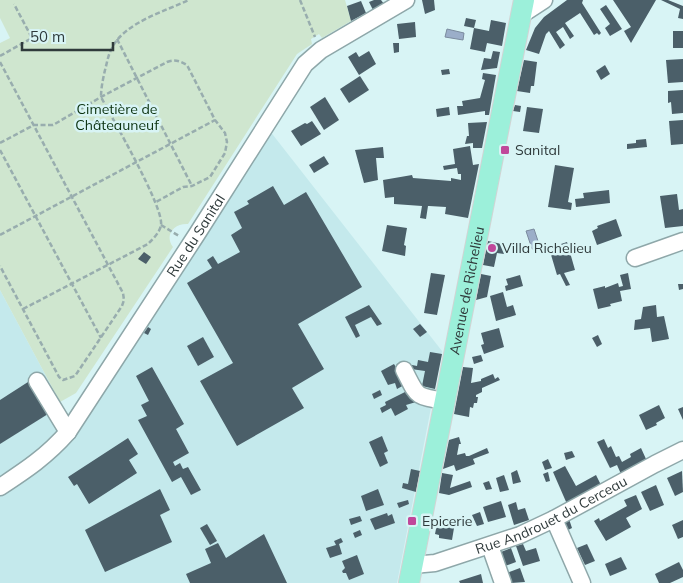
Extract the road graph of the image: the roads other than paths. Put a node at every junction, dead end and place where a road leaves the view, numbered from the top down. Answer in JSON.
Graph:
{"nodes":[{"id":1,"x":406,"y":0,"type":"edge"},
{"id":2,"x":544,"y":0,"type":"edge"},
{"id":3,"x":523,"y":7,"type":"edge"},
{"id":4,"x":683,"y":241,"type":"edge"},
{"id":5,"x":635,"y":258,"type":"dead end"},
{"id":6,"x":404,"y":370,"type":"dead end"},
{"id":7,"x":37,"y":381,"type":"dead end"},
{"id":8,"x":445,"y":401,"type":"junction"},
{"id":9,"x":68,"y":432,"type":"junction"},
{"id":10,"x":683,"y":450,"type":"edge"},
{"id":11,"x":0,"y":487,"type":"edge"},
{"id":12,"x":554,"y":519,"type":"junction"},
{"id":13,"x":490,"y":546,"type":"junction"},
{"id":14,"x":411,"y":574,"type":"edge"},
{"id":15,"x":502,"y":583,"type":"edge"},
{"id":16,"x":582,"y":583,"type":"edge"}],
"edges":[{"from":1,"to":9,"type":"street","name":"Rue du Sanital"},
{"from":2,"to":3,"type":"street"},
{"from":3,"to":8,"type":"main road","name":"Avenue de Richelieu"},
{"from":4,"to":5,"type":"street"},
{"from":6,"to":8,"type":"street"},
{"from":7,"to":9,"type":"street"},
{"from":8,"to":14,"type":"main road","name":"Avenue de Richelieu"},
{"from":9,"to":11,"type":"street","name":"Rue du Sanital"},
{"from":10,"to":12,"type":"street","name":"Rue Androuet du Cerceau"},
{"from":12,"to":13,"type":"street","name":"Rue Androuet du Cerceau"},
{"from":12,"to":16,"type":"street"},
{"from":13,"to":14,"type":"street","name":"Rue Androuet du Cerceau"},
{"from":13,"to":15,"type":"street"}]}
